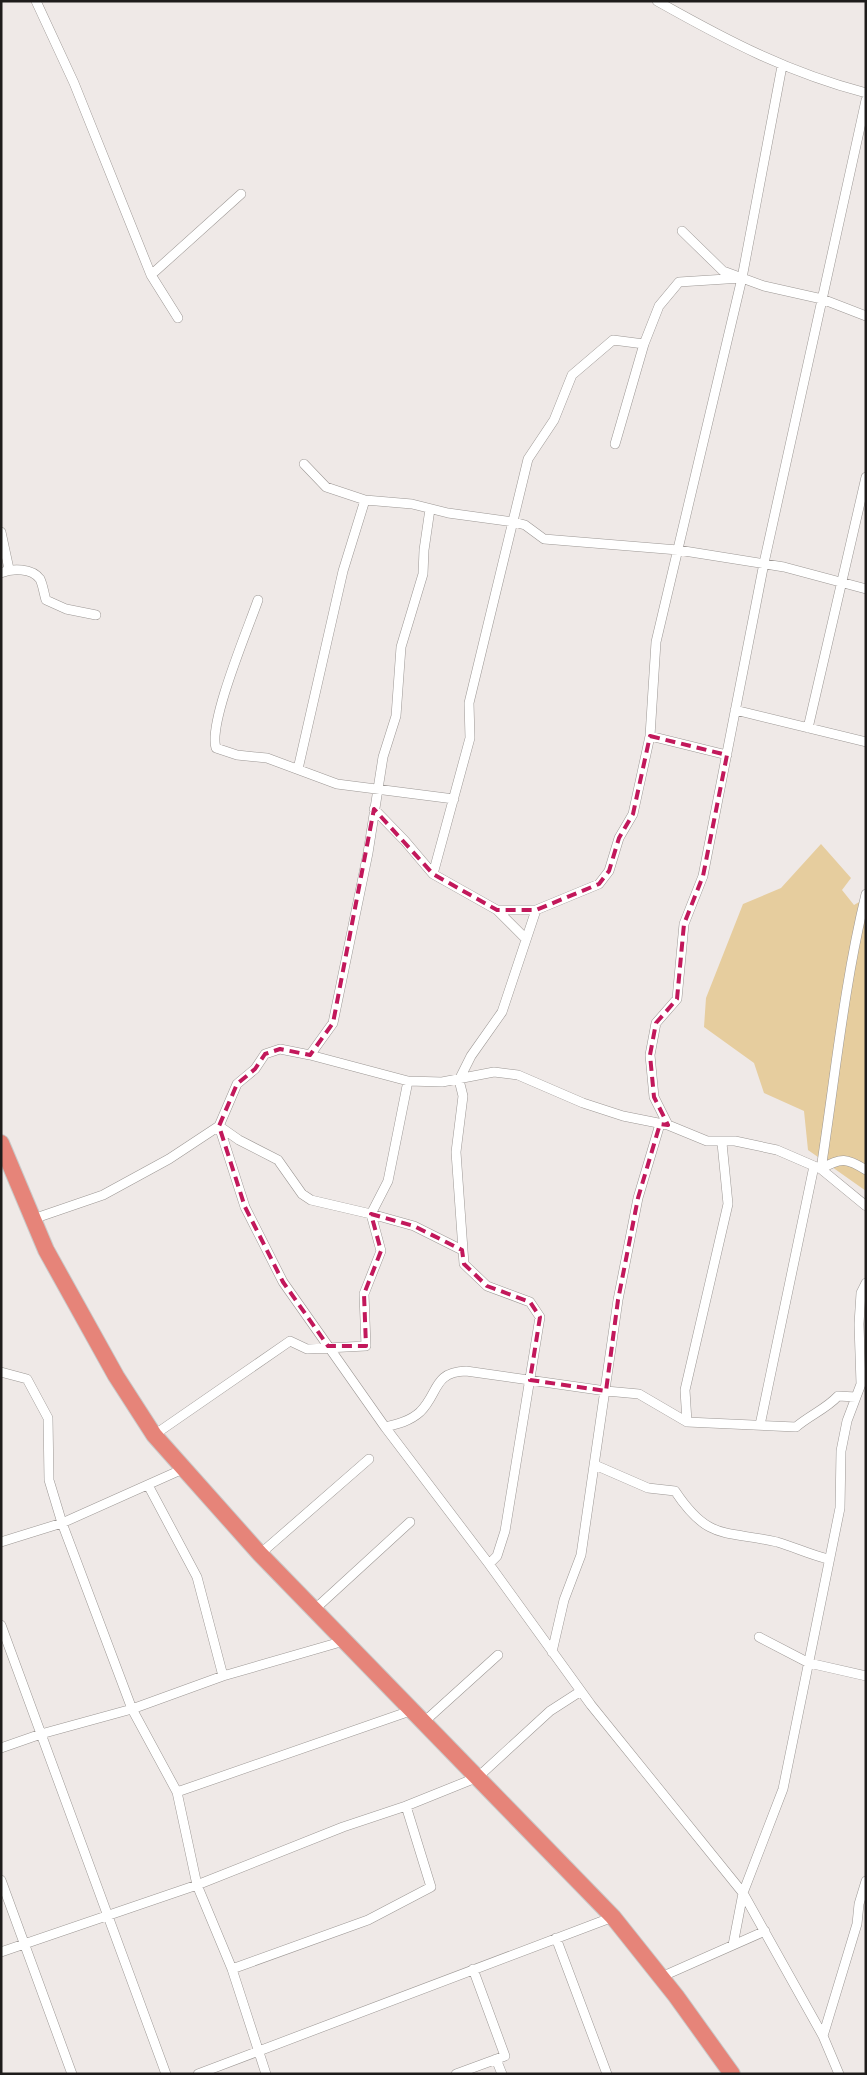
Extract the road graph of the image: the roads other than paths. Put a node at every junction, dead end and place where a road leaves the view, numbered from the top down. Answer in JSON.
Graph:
{"nodes":[{"id":1,"x":36,"y":1,"type":"edge"},
{"id":2,"x":657,"y":1,"type":"edge"},
{"id":3,"x":782,"y":66,"type":"junction"},
{"id":4,"x":866,"y":93,"type":"edge"},
{"id":5,"x":866,"y":100,"type":"edge"},
{"id":6,"x":241,"y":194,"type":"dead end"},
{"id":7,"x":682,"y":231,"type":"dead end"},
{"id":8,"x":151,"y":275,"type":"junction"},
{"id":9,"x":742,"y":278,"type":"junction"},
{"id":10,"x":822,"y":299,"type":"junction"},
{"id":11,"x":866,"y":316,"type":"edge"},
{"id":12,"x":178,"y":318,"type":"dead end"},
{"id":13,"x":644,"y":344,"type":"junction"},
{"id":14,"x":616,"y":444,"type":"dead end"},
{"id":15,"x":304,"y":464,"type":"dead end"},
{"id":16,"x":866,"y":477,"type":"edge"},
{"id":17,"x":365,"y":500,"type":"junction"},
{"id":18,"x":430,"y":509,"type":"junction"},
{"id":19,"x":514,"y":522,"type":"junction"},
{"id":20,"x":1,"y":532,"type":"edge"},
{"id":21,"x":678,"y":550,"type":"junction"},
{"id":22,"x":764,"y":564,"type":"junction"},
{"id":23,"x":5,"y":571,"type":"edge"},
{"id":24,"x":841,"y":582,"type":"junction"},
{"id":25,"x":866,"y":589,"type":"edge"},
{"id":26,"x":258,"y":600,"type":"dead end"},
{"id":27,"x":96,"y":615,"type":"dead end"},
{"id":28,"x":736,"y":710,"type":"junction"},
{"id":29,"x":808,"y":728,"type":"junction"},
{"id":30,"x":650,"y":736,"type":"junction"},
{"id":31,"x":866,"y":742,"type":"edge"},
{"id":32,"x":727,"y":755,"type":"junction"},
{"id":33,"x":298,"y":769,"type":"junction"},
{"id":34,"x":377,"y":790,"type":"junction"},
{"id":35,"x":454,"y":799,"type":"junction"},
{"id":36,"x":374,"y":809,"type":"junction"},
{"id":37,"x":432,"y":874,"type":"junction"},
{"id":38,"x":866,"y":894,"type":"edge"},
{"id":39,"x":497,"y":910,"type":"junction"},
{"id":40,"x":536,"y":910,"type":"junction"},
{"id":41,"x":526,"y":938,"type":"junction"},
{"id":42,"x":310,"y":1055,"type":"junction"},
{"id":43,"x":459,"y":1080,"type":"junction"},
{"id":44,"x":408,"y":1081,"type":"junction"},
{"id":45,"x":664,"y":1124,"type":"junction"},
{"id":46,"x":219,"y":1126,"type":"junction"},
{"id":47,"x":722,"y":1142,"type":"junction"},
{"id":48,"x":1,"y":1143,"type":"edge"},
{"id":49,"x":818,"y":1168,"type":"junction"},
{"id":50,"x":866,"y":1170,"type":"edge"},
{"id":51,"x":866,"y":1206,"type":"edge"},
{"id":52,"x":371,"y":1214,"type":"junction"},
{"id":53,"x":33,"y":1219,"type":"junction"},
{"id":54,"x":462,"y":1250,"type":"junction"},
{"id":55,"x":866,"y":1283,"type":"edge"},
{"id":56,"x":328,"y":1346,"type":"junction"},
{"id":57,"x":1,"y":1372,"type":"edge"},
{"id":58,"x":530,"y":1380,"type":"junction"},
{"id":59,"x":863,"y":1385,"type":"edge"},
{"id":60,"x":606,"y":1391,"type":"junction"},
{"id":61,"x":856,"y":1397,"type":"junction"},
{"id":62,"x":687,"y":1422,"type":"junction"},
{"id":63,"x":760,"y":1425,"type":"junction"},
{"id":64,"x":385,"y":1427,"type":"junction"},
{"id":65,"x":154,"y":1435,"type":"junction"},
{"id":66,"x":368,"y":1459,"type":"dead end"},
{"id":67,"x":595,"y":1465,"type":"junction"},
{"id":68,"x":183,"y":1469,"type":"junction"},
{"id":69,"x":148,"y":1485,"type":"junction"},
{"id":70,"x":410,"y":1522,"type":"dead end"},
{"id":71,"x":62,"y":1523,"type":"junction"},
{"id":72,"x":1,"y":1542,"type":"edge"},
{"id":73,"x":260,"y":1554,"type":"junction"},
{"id":74,"x":828,"y":1559,"type":"junction"},
{"id":75,"x":489,"y":1564,"type":"junction"},
{"id":76,"x":315,"y":1610,"type":"junction"},
{"id":77,"x":1,"y":1625,"type":"edge"},
{"id":78,"x":759,"y":1637,"type":"dead end"},
{"id":79,"x":344,"y":1640,"type":"junction"},
{"id":80,"x":552,"y":1652,"type":"junction"},
{"id":81,"x":498,"y":1655,"type":"dead end"},
{"id":82,"x":809,"y":1663,"type":"junction"},
{"id":83,"x":223,"y":1676,"type":"junction"},
{"id":84,"x":866,"y":1676,"type":"edge"},
{"id":85,"x":581,"y":1691,"type":"junction"},
{"id":86,"x":132,"y":1709,"type":"junction"},
{"id":87,"x":419,"y":1715,"type":"junction"},
{"id":88,"x":42,"y":1734,"type":"junction"},
{"id":89,"x":1,"y":1748,"type":"edge"},
{"id":90,"x":478,"y":1777,"type":"junction"},
{"id":91,"x":177,"y":1792,"type":"junction"},
{"id":92,"x":406,"y":1806,"type":"junction"},
{"id":93,"x":1,"y":1880,"type":"edge"},
{"id":94,"x":866,"y":1881,"type":"edge"},
{"id":95,"x":197,"y":1885,"type":"junction"},
{"id":96,"x":743,"y":1893,"type":"junction"},
{"id":97,"x":108,"y":1915,"type":"junction"},
{"id":98,"x":613,"y":1917,"type":"junction"},
{"id":99,"x":765,"y":1931,"type":"junction"},
{"id":100,"x":556,"y":1938,"type":"junction"},
{"id":101,"x":26,"y":1944,"type":"junction"},
{"id":102,"x":733,"y":1945,"type":"junction"},
{"id":103,"x":1,"y":1952,"type":"edge"},
{"id":104,"x":232,"y":1969,"type":"junction"},
{"id":105,"x":473,"y":1969,"type":"junction"},
{"id":106,"x":661,"y":1977,"type":"junction"},
{"id":107,"x":823,"y":2036,"type":"junction"},
{"id":108,"x":258,"y":2052,"type":"junction"},
{"id":109,"x":496,"y":2059,"type":"junction"},
{"id":110,"x":72,"y":2074,"type":"edge"},
{"id":111,"x":166,"y":2074,"type":"edge"},
{"id":112,"x":198,"y":2074,"type":"edge"},
{"id":113,"x":266,"y":2074,"type":"edge"},
{"id":114,"x":456,"y":2074,"type":"edge"},
{"id":115,"x":502,"y":2074,"type":"edge"},
{"id":116,"x":607,"y":2074,"type":"edge"},
{"id":117,"x":732,"y":2074,"type":"edge"},
{"id":118,"x":839,"y":2074,"type":"edge"}],
"edges":[{"from":1,"to":8,"type":"street"},
{"from":2,"to":3,"type":"street"},
{"from":3,"to":4,"type":"street"},
{"from":3,"to":9,"type":"street"},
{"from":5,"to":10,"type":"street"},
{"from":6,"to":8,"type":"street"},
{"from":7,"to":9,"type":"street"},
{"from":8,"to":12,"type":"street"},
{"from":9,"to":10,"type":"street"},
{"from":9,"to":13,"type":"street"},
{"from":9,"to":21,"type":"street"},
{"from":10,"to":11,"type":"street"},
{"from":10,"to":22,"type":"street"},
{"from":13,"to":14,"type":"street"},
{"from":13,"to":19,"type":"street"},
{"from":15,"to":17,"type":"street"},
{"from":16,"to":24,"type":"street"},
{"from":17,"to":18,"type":"street"},
{"from":17,"to":33,"type":"street"},
{"from":18,"to":19,"type":"street"},
{"from":18,"to":34,"type":"street"},
{"from":19,"to":21,"type":"street"},
{"from":19,"to":35,"type":"street"},
{"from":20,"to":23,"type":"street"},
{"from":21,"to":22,"type":"street"},
{"from":21,"to":30,"type":"street"},
{"from":22,"to":24,"type":"street"},
{"from":22,"to":28,"type":"street"},
{"from":23,"to":27,"type":"street"},
{"from":24,"to":25,"type":"street"},
{"from":24,"to":29,"type":"street"},
{"from":26,"to":33,"type":"street"},
{"from":28,"to":29,"type":"street"},
{"from":28,"to":32,"type":"street"},
{"from":29,"to":31,"type":"street"},
{"from":30,"to":32,"type":"street"},
{"from":30,"to":40,"type":"street"},
{"from":32,"to":45,"type":"street"},
{"from":33,"to":34,"type":"street"},
{"from":34,"to":35,"type":"street"},
{"from":34,"to":36,"type":"street"},
{"from":35,"to":37,"type":"street"},
{"from":36,"to":37,"type":"street"},
{"from":36,"to":42,"type":"street"},
{"from":37,"to":39,"type":"street"},
{"from":38,"to":49,"type":"street"},
{"from":39,"to":40,"type":"street"},
{"from":39,"to":41,"type":"street"},
{"from":40,"to":41,"type":"street"},
{"from":41,"to":43,"type":"street"},
{"from":42,"to":44,"type":"street"},
{"from":42,"to":46,"type":"street"},
{"from":43,"to":44,"type":"street"},
{"from":43,"to":45,"type":"street"},
{"from":43,"to":54,"type":"street"},
{"from":44,"to":52,"type":"street"},
{"from":45,"to":47,"type":"street"},
{"from":45,"to":60,"type":"street"},
{"from":46,"to":52,"type":"street"},
{"from":46,"to":53,"type":"street"},
{"from":46,"to":56,"type":"street"},
{"from":47,"to":49,"type":"street"},
{"from":47,"to":62,"type":"street"},
{"from":48,"to":53,"type":"highway"},
{"from":49,"to":50,"type":"street"},
{"from":49,"to":51,"type":"street"},
{"from":49,"to":63,"type":"street"},
{"from":52,"to":54,"type":"street"},
{"from":52,"to":56,"type":"street"},
{"from":53,"to":65,"type":"highway"},
{"from":54,"to":58,"type":"street"},
{"from":55,"to":59,"type":"street"},
{"from":56,"to":64,"type":"street"},
{"from":56,"to":65,"type":"street"},
{"from":57,"to":71,"type":"street"},
{"from":58,"to":60,"type":"street"},
{"from":58,"to":64,"type":"street"},
{"from":58,"to":75,"type":"street"},
{"from":59,"to":61,"type":"street"},
{"from":60,"to":62,"type":"street"},
{"from":60,"to":67,"type":"street"},
{"from":61,"to":63,"type":"street"},
{"from":61,"to":74,"type":"street"},
{"from":62,"to":63,"type":"street"},
{"from":64,"to":75,"type":"street"},
{"from":65,"to":68,"type":"highway"},
{"from":66,"to":73,"type":"street"},
{"from":67,"to":74,"type":"street"},
{"from":67,"to":80,"type":"street"},
{"from":68,"to":69,"type":"street"},
{"from":68,"to":73,"type":"highway"},
{"from":69,"to":71,"type":"street"},
{"from":69,"to":83,"type":"street"},
{"from":70,"to":76,"type":"street"},
{"from":71,"to":72,"type":"street"},
{"from":71,"to":86,"type":"street"},
{"from":73,"to":76,"type":"highway"},
{"from":74,"to":82,"type":"street"},
{"from":75,"to":80,"type":"street"},
{"from":76,"to":79,"type":"highway"},
{"from":77,"to":88,"type":"street"},
{"from":78,"to":82,"type":"street"},
{"from":79,"to":83,"type":"street"},
{"from":79,"to":87,"type":"highway"},
{"from":80,"to":85,"type":"street"},
{"from":81,"to":87,"type":"street"},
{"from":82,"to":84,"type":"street"},
{"from":82,"to":96,"type":"street"},
{"from":83,"to":86,"type":"street"},
{"from":85,"to":90,"type":"street"},
{"from":85,"to":96,"type":"street"},
{"from":86,"to":88,"type":"street"},
{"from":86,"to":91,"type":"street"},
{"from":87,"to":90,"type":"highway"},
{"from":87,"to":91,"type":"street"},
{"from":88,"to":89,"type":"street"},
{"from":88,"to":97,"type":"street"},
{"from":90,"to":92,"type":"street"},
{"from":90,"to":98,"type":"highway"},
{"from":91,"to":95,"type":"street"},
{"from":92,"to":95,"type":"street"},
{"from":92,"to":104,"type":"street"},
{"from":93,"to":101,"type":"street"},
{"from":94,"to":107,"type":"street"},
{"from":95,"to":97,"type":"street"},
{"from":95,"to":104,"type":"street"},
{"from":96,"to":99,"type":"street"},
{"from":96,"to":102,"type":"street"},
{"from":97,"to":101,"type":"street"},
{"from":97,"to":111,"type":"street"},
{"from":98,"to":100,"type":"street"},
{"from":98,"to":106,"type":"highway"},
{"from":99,"to":102,"type":"street"},
{"from":99,"to":107,"type":"street"},
{"from":100,"to":105,"type":"street"},
{"from":100,"to":116,"type":"street"},
{"from":101,"to":103,"type":"street"},
{"from":101,"to":110,"type":"street"},
{"from":102,"to":106,"type":"street"},
{"from":104,"to":108,"type":"street"},
{"from":105,"to":108,"type":"street"},
{"from":105,"to":109,"type":"street"},
{"from":106,"to":117,"type":"highway"},
{"from":107,"to":118,"type":"street"},
{"from":108,"to":112,"type":"street"},
{"from":108,"to":113,"type":"street"},
{"from":109,"to":114,"type":"street"},
{"from":109,"to":115,"type":"street"}]}
